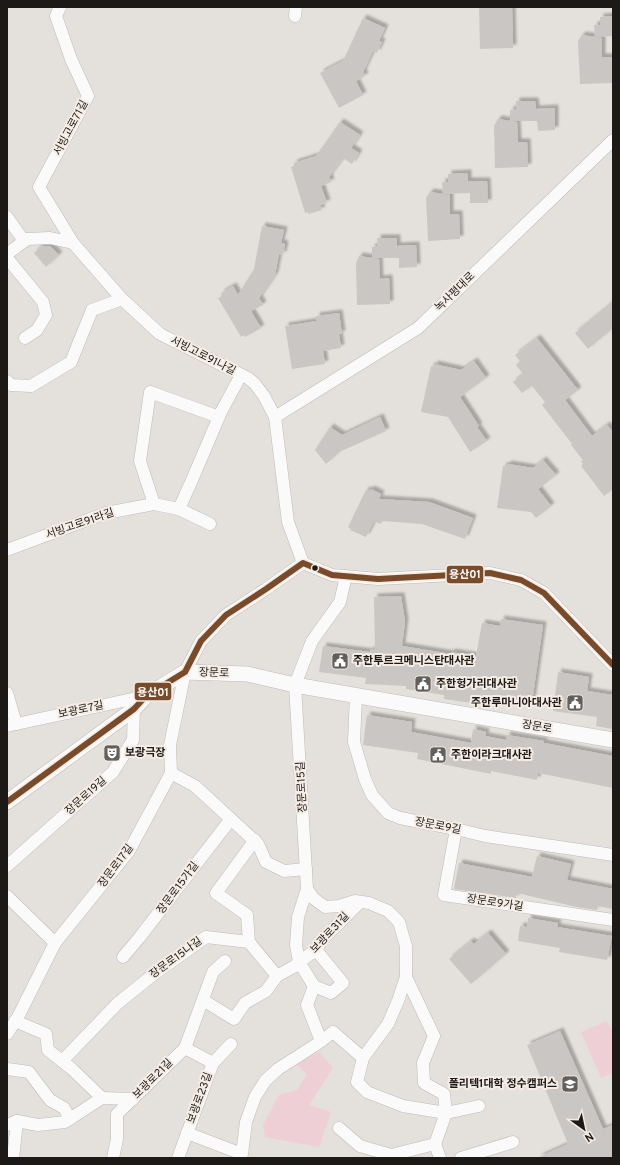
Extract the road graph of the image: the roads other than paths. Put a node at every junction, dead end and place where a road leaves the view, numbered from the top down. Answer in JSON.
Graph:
{"nodes":[{"id":1,"x":60,"y":7,"type":"edge"},
{"id":2,"x":613,"y":140,"type":"edge"},
{"id":3,"x":7,"y":217,"type":"edge"},
{"id":4,"x":24,"y":241,"type":"junction"},
{"id":5,"x":73,"y":243,"type":"junction"},
{"id":6,"x":7,"y":254,"type":"edge"},
{"id":7,"x":7,"y":258,"type":"edge"},
{"id":8,"x":122,"y":299,"type":"junction"},
{"id":9,"x":26,"y":338,"type":"dead end"},
{"id":10,"x":241,"y":375,"type":"junction"},
{"id":11,"x":7,"y":381,"type":"edge"},
{"id":12,"x":219,"y":417,"type":"junction"},
{"id":13,"x":275,"y":417,"type":"junction"},
{"id":14,"x":154,"y":504,"type":"junction"},
{"id":15,"x":179,"y":509,"type":"junction"},
{"id":16,"x":210,"y":524,"type":"dead end"},
{"id":17,"x":7,"y":550,"type":"edge"},
{"id":18,"x":303,"y":563,"type":"junction"},
{"id":19,"x":346,"y":576,"type":"junction"},
{"id":20,"x":613,"y":665,"type":"edge"},
{"id":21,"x":185,"y":672,"type":"junction"},
{"id":22,"x":295,"y":685,"type":"junction"},
{"id":23,"x":7,"y":693,"type":"edge"},
{"id":24,"x":146,"y":696,"type":"junction"},
{"id":25,"x":356,"y":696,"type":"junction"},
{"id":26,"x":134,"y":709,"type":"junction"},
{"id":27,"x":12,"y":725,"type":"edge"},
{"id":28,"x":613,"y":740,"type":"edge"},
{"id":29,"x":171,"y":773,"type":"junction"},
{"id":30,"x":7,"y":802,"type":"edge"},
{"id":31,"x":231,"y":819,"type":"junction"},
{"id":32,"x":456,"y":829,"type":"junction"},
{"id":33,"x":255,"y":840,"type":"junction"},
{"id":34,"x":613,"y":855,"type":"edge"},
{"id":35,"x":7,"y":866,"type":"edge"},
{"id":36,"x":306,"y":869,"type":"junction"},
{"id":37,"x":307,"y":889,"type":"junction"},
{"id":38,"x":7,"y":896,"type":"edge"},
{"id":39,"x":360,"y":902,"type":"junction"},
{"id":40,"x":613,"y":920,"type":"edge"},
{"id":41,"x":249,"y":942,"type":"junction"},
{"id":42,"x":54,"y":943,"type":"junction"},
{"id":43,"x":316,"y":950,"type":"junction"},
{"id":44,"x":123,"y":957,"type":"dead end"},
{"id":45,"x":225,"y":961,"type":"dead end"},
{"id":46,"x":299,"y":962,"type":"junction"},
{"id":47,"x":277,"y":976,"type":"junction"},
{"id":48,"x":406,"y":977,"type":"junction"},
{"id":49,"x":314,"y":986,"type":"junction"},
{"id":50,"x":203,"y":1000,"type":"junction"},
{"id":51,"x":15,"y":1022,"type":"junction"},
{"id":52,"x":7,"y":1034,"type":"edge"},
{"id":53,"x":321,"y":1041,"type":"junction"},
{"id":54,"x":231,"y":1044,"type":"dead end"},
{"id":55,"x":185,"y":1048,"type":"junction"},
{"id":56,"x":363,"y":1058,"type":"junction"},
{"id":57,"x":62,"y":1061,"type":"junction"},
{"id":58,"x":213,"y":1063,"type":"junction"},
{"id":59,"x":7,"y":1069,"type":"edge"},
{"id":60,"x":102,"y":1098,"type":"junction"},
{"id":61,"x":133,"y":1099,"type":"junction"},
{"id":62,"x":478,"y":1106,"type":"dead end"},
{"id":63,"x":446,"y":1113,"type":"junction"},
{"id":64,"x":70,"y":1119,"type":"junction"},
{"id":65,"x":12,"y":1123,"type":"edge"},
{"id":66,"x":339,"y":1128,"type":"dead end"},
{"id":67,"x":187,"y":1133,"type":"junction"},
{"id":68,"x":513,"y":1142,"type":"dead end"},
{"id":69,"x":435,"y":1144,"type":"junction"},
{"id":70,"x":367,"y":1153,"type":"edge"},
{"id":71,"x":247,"y":1156,"type":"edge"},
{"id":72,"x":13,"y":1158,"type":"edge"},
{"id":73,"x":113,"y":1158,"type":"edge"},
{"id":74,"x":178,"y":1158,"type":"edge"},
{"id":75,"x":440,"y":1158,"type":"edge"},
{"id":76,"x":461,"y":1158,"type":"edge"}],
"edges":[{"from":1,"to":5,"type":"street","name":"서빙고로71길"},
{"from":2,"to":13,"type":"street","name":"녹사평대로"},
{"from":3,"to":4,"type":"street"},
{"from":4,"to":5,"type":"street"},
{"from":4,"to":6,"type":"street"},
{"from":5,"to":8,"type":"street","name":"서빙고로91나길"},
{"from":7,"to":9,"type":"street"},
{"from":8,"to":10,"type":"street","name":"서빙고로91나길"},
{"from":8,"to":11,"type":"street"},
{"from":10,"to":12,"type":"street"},
{"from":10,"to":13,"type":"street","name":"서빙고로91나길"},
{"from":12,"to":14,"type":"street"},
{"from":12,"to":15,"type":"street"},
{"from":13,"to":18,"type":"street","name":"서빙고로91나길"},
{"from":14,"to":15,"type":"street","name":"서빙고로91라길"},
{"from":14,"to":17,"type":"street","name":"서빙고로91라길"},
{"from":15,"to":16,"type":"street","name":"서빙고로91라길"},
{"from":18,"to":19,"type":"street"},
{"from":18,"to":21,"type":"street","name":"장문로17길"},
{"from":19,"to":20,"type":"street"},
{"from":19,"to":22,"type":"street"},
{"from":21,"to":22,"type":"street","name":"장문로"},
{"from":21,"to":24,"type":"street","name":"장문로"},
{"from":21,"to":29,"type":"street","name":"장문로17길"},
{"from":22,"to":25,"type":"street","name":"장문로"},
{"from":22,"to":36,"type":"street","name":"장문로15길"},
{"from":23,"to":27,"type":"street","name":"보광로7길"},
{"from":24,"to":26,"type":"street","name":"장문로"},
{"from":24,"to":27,"type":"street","name":"보광로7길"},
{"from":25,"to":28,"type":"street","name":"장문로"},
{"from":25,"to":32,"type":"street","name":"장문로9길"},
{"from":26,"to":30,"type":"street","name":"장문로"},
{"from":26,"to":35,"type":"street","name":"장문로19길"},
{"from":29,"to":31,"type":"street"},
{"from":29,"to":42,"type":"street","name":"장문로17길"},
{"from":31,"to":33,"type":"street"},
{"from":31,"to":44,"type":"street","name":"장문로15가길"},
{"from":32,"to":34,"type":"street","name":"장문로9길"},
{"from":32,"to":40,"type":"street","name":"장문로9가길"},
{"from":33,"to":36,"type":"street"},
{"from":33,"to":41,"type":"street"},
{"from":36,"to":37,"type":"street","name":"장문로15길"},
{"from":37,"to":39,"type":"street","name":"보광로31길"},
{"from":37,"to":46,"type":"street"},
{"from":38,"to":42,"type":"street"},
{"from":39,"to":43,"type":"street","name":"보광로31길"},
{"from":39,"to":48,"type":"street","name":"보광로31길"},
{"from":41,"to":47,"type":"street"},
{"from":41,"to":57,"type":"street","name":"장문로15나길"},
{"from":42,"to":51,"type":"street","name":"장문로17길"},
{"from":43,"to":46,"type":"street","name":"보광로31길"},
{"from":43,"to":49,"type":"street"},
{"from":45,"to":50,"type":"street","name":"보광로21길"},
{"from":46,"to":47,"type":"street"},
{"from":46,"to":49,"type":"street"},
{"from":47,"to":50,"type":"street"},
{"from":48,"to":56,"type":"street","name":"보광로31길"},
{"from":48,"to":63,"type":"street","name":"보광로31길"},
{"from":49,"to":53,"type":"street"},
{"from":50,"to":55,"type":"street","name":"보광로21길"},
{"from":51,"to":52,"type":"street","name":"장문로17길"},
{"from":51,"to":57,"type":"street"},
{"from":53,"to":56,"type":"street","name":"보광로23길"},
{"from":53,"to":71,"type":"street","name":"보광로23길"},
{"from":54,"to":58,"type":"street","name":"보광로23길"},
{"from":55,"to":58,"type":"street","name":"보광로23길"},
{"from":55,"to":61,"type":"street","name":"보광로21길"},
{"from":56,"to":63,"type":"street","name":"보광로31길"},
{"from":57,"to":60,"type":"street"},
{"from":58,"to":67,"type":"street","name":"보광로23길"},
{"from":59,"to":64,"type":"street"},
{"from":60,"to":61,"type":"street"},
{"from":60,"to":64,"type":"street"},
{"from":61,"to":73,"type":"street","name":"보광로21길"},
{"from":62,"to":63,"type":"street","name":"보광로31길"},
{"from":63,"to":69,"type":"street","name":"보광로31길"},
{"from":64,"to":65,"type":"street"},
{"from":65,"to":72,"type":"street"},
{"from":66,"to":70,"type":"street"},
{"from":67,"to":71,"type":"street","name":"보광로23길"},
{"from":67,"to":74,"type":"street","name":"보광로23길"},
{"from":68,"to":76,"type":"street"},
{"from":69,"to":70,"type":"street"},
{"from":69,"to":75,"type":"street"}]}
